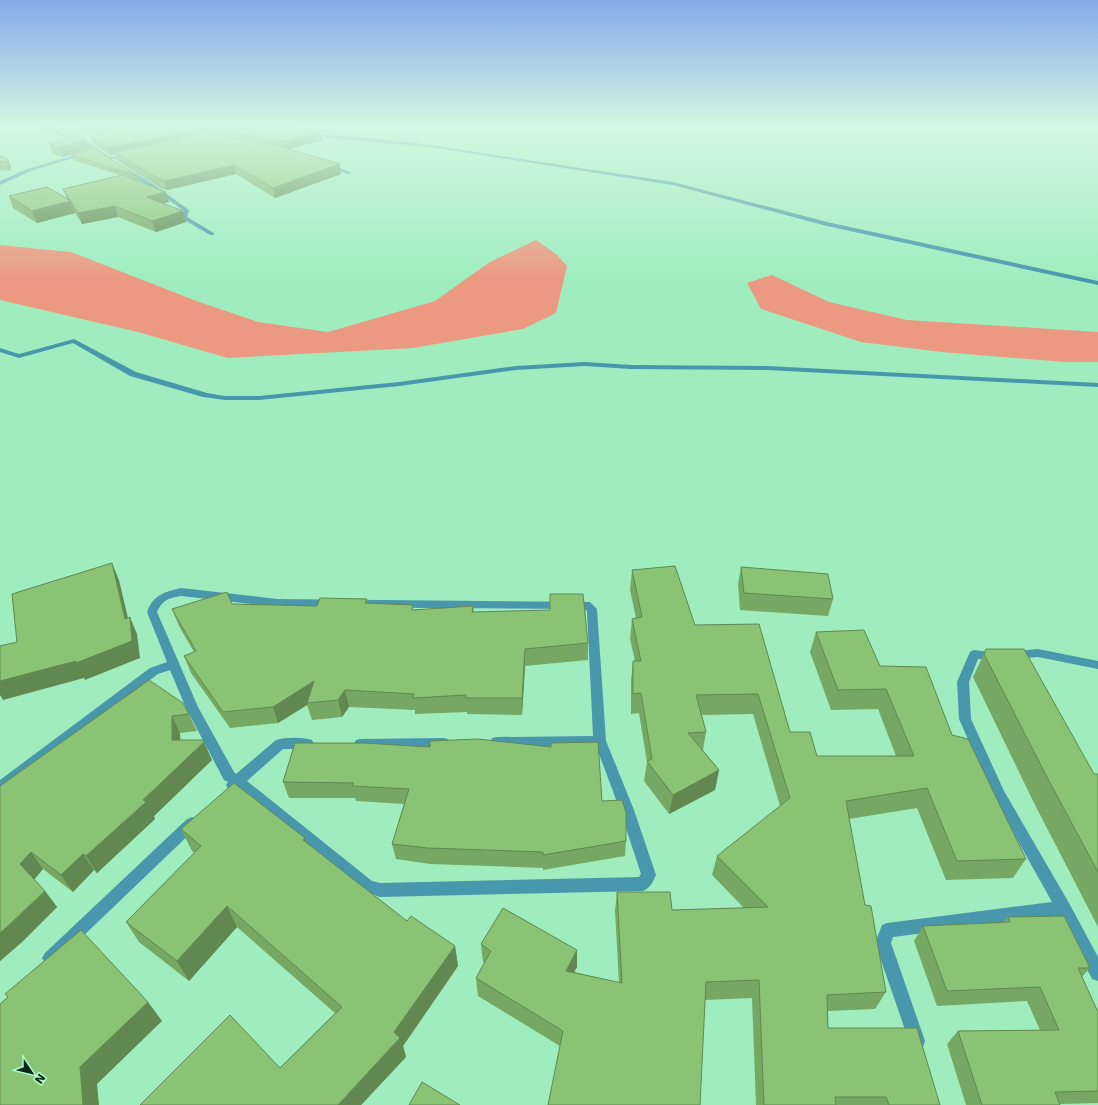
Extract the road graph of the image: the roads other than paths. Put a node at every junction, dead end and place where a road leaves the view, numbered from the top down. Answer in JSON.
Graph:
{"nodes":[{"id":1,"x":17,"y":176,"type":"edge"},
{"id":2,"x":136,"y":176,"type":"edge"},
{"id":3,"x":619,"y":176,"type":"edge"},
{"id":4,"x":0,"y":183,"type":"edge"},
{"id":5,"x":212,"y":234,"type":"dead end"},
{"id":6,"x":1098,"y":284,"type":"edge"},
{"id":7,"x":0,"y":350,"type":"edge"},
{"id":8,"x":1098,"y":385,"type":"edge"},
{"id":9,"x":173,"y":664,"type":"junction"},
{"id":10,"x":1098,"y":665,"type":"edge"},
{"id":11,"x":600,"y":741,"type":"junction"},
{"id":12,"x":483,"y":742,"type":"edge"},
{"id":13,"x":459,"y":743,"type":"edge"},
{"id":14,"x":319,"y":744,"type":"edge"},
{"id":15,"x":350,"y":744,"type":"edge"},
{"id":16,"x":237,"y":781,"type":"junction"},
{"id":17,"x":0,"y":787,"type":"edge"},
{"id":18,"x":226,"y":792,"type":"edge"},
{"id":19,"x":202,"y":814,"type":"edge"},
{"id":20,"x":1064,"y":908,"type":"junction"},
{"id":21,"x":40,"y":966,"type":"edge"},
{"id":22,"x":1098,"y":973,"type":"edge"},
{"id":23,"x":921,"y":1053,"type":"edge"}],
"edges":[{"from":1,"to":4,"type":"street"},
{"from":2,"to":5,"type":"street"},
{"from":3,"to":6,"type":"street"},
{"from":7,"to":8,"type":"street"},
{"from":9,"to":11,"type":"street"},
{"from":9,"to":16,"type":"street"},
{"from":9,"to":17,"type":"street"},
{"from":10,"to":20,"type":"street"},
{"from":11,"to":12,"type":"street"},
{"from":11,"to":16,"type":"street"},
{"from":13,"to":15,"type":"street"},
{"from":14,"to":16,"type":"street"},
{"from":16,"to":18,"type":"street"},
{"from":19,"to":21,"type":"street"},
{"from":20,"to":22,"type":"street"},
{"from":20,"to":23,"type":"street"}]}
